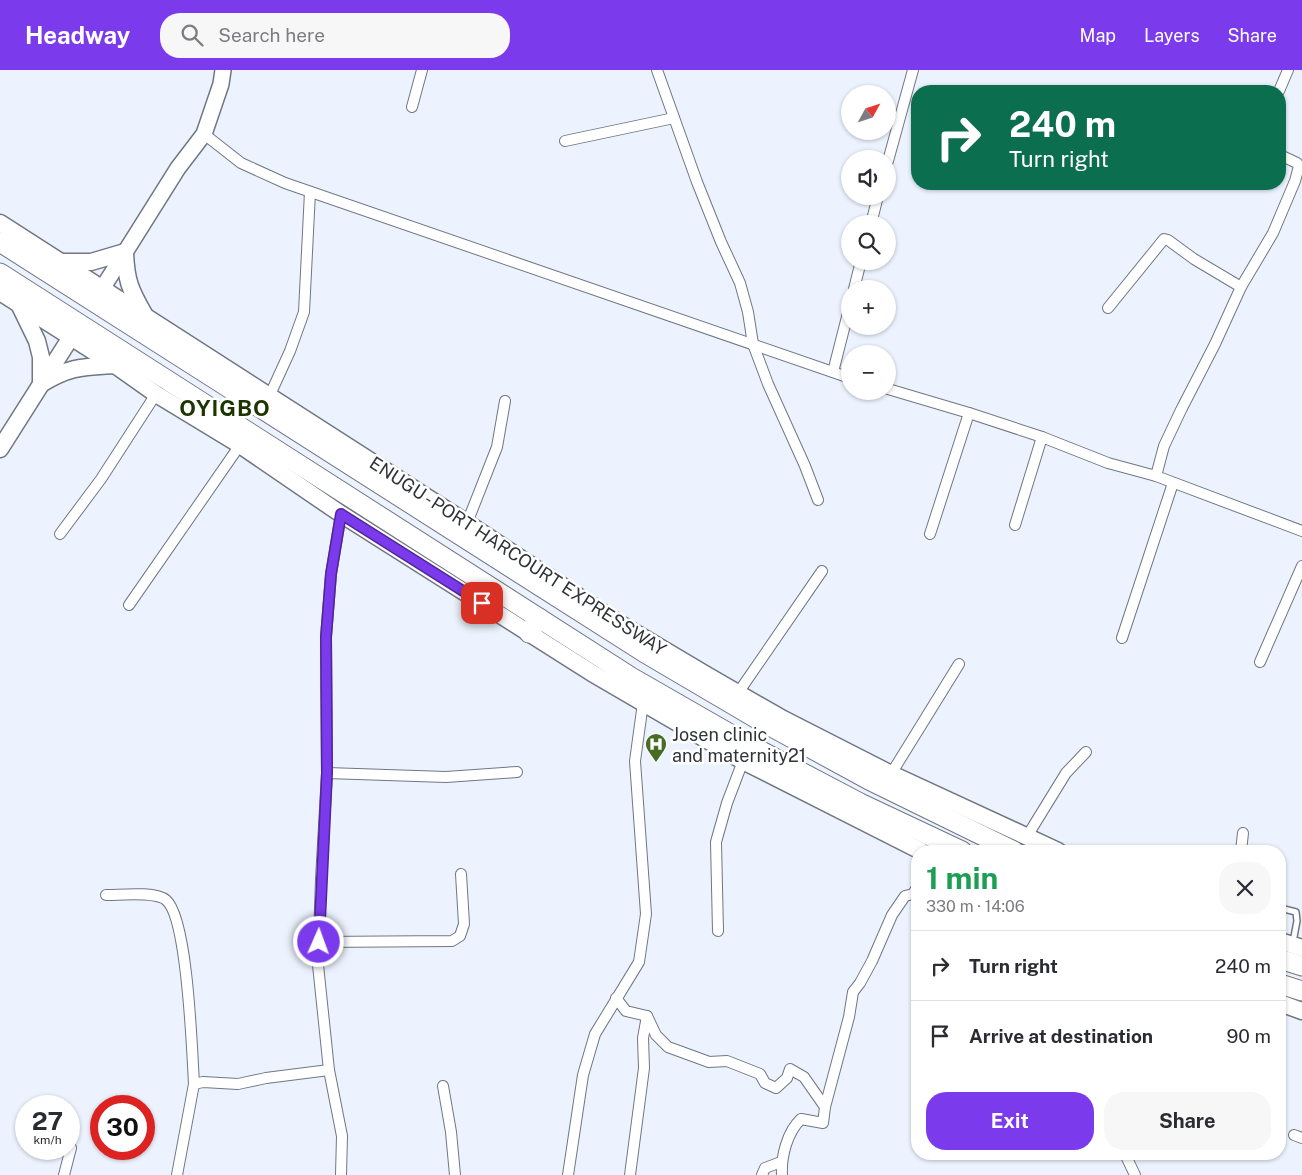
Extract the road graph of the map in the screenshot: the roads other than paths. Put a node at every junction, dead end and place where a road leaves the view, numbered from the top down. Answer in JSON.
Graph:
{"nodes":[{"id":1,"x":223,"y":70,"type":"edge"},
{"id":2,"x":422,"y":70,"type":"edge"},
{"id":3,"x":657,"y":70,"type":"edge"},
{"id":4,"x":913,"y":70,"type":"edge"},
{"id":5,"x":1288,"y":70,"type":"edge"},
{"id":6,"x":1282,"y":85,"type":"edge"},
{"id":7,"x":412,"y":107,"type":"dead end"},
{"id":8,"x":674,"y":118,"type":"junction"},
{"id":9,"x":204,"y":134,"type":"junction"},
{"id":10,"x":565,"y":140,"type":"dead end"},
{"id":11,"x":891,"y":150,"type":"edge"},
{"id":12,"x":1286,"y":158,"type":"edge"},
{"id":13,"x":310,"y":192,"type":"junction"},
{"id":14,"x":0,"y":223,"type":"edge"},
{"id":15,"x":0,"y":242,"type":"edge"},
{"id":16,"x":125,"y":252,"type":"junction"},
{"id":17,"x":60,"y":262,"type":"junction"},
{"id":18,"x":0,"y":273,"type":"edge"},
{"id":19,"x":1241,"y":287,"type":"junction"},
{"id":20,"x":102,"y":289,"type":"junction"},
{"id":21,"x":0,"y":292,"type":"edge"},
{"id":22,"x":20,"y":304,"type":"junction"},
{"id":23,"x":1108,"y":308,"type":"dead end"},
{"id":24,"x":146,"y":317,"type":"junction"},
{"id":25,"x":842,"y":335,"type":"edge"},
{"id":26,"x":71,"y":337,"type":"junction"},
{"id":27,"x":753,"y":344,"type":"junction"},
{"id":28,"x":115,"y":366,"type":"junction"},
{"id":29,"x":833,"y":372,"type":"junction"},
{"id":30,"x":841,"y":375,"type":"edge"},
{"id":31,"x":41,"y":384,"type":"junction"},
{"id":32,"x":896,"y":391,"type":"edge"},
{"id":33,"x":156,"y":394,"type":"junction"},
{"id":34,"x":269,"y":397,"type":"junction"},
{"id":35,"x":505,"y":401,"type":"dead end"},
{"id":36,"x":970,"y":413,"type":"junction"},
{"id":37,"x":1042,"y":437,"type":"junction"},
{"id":38,"x":240,"y":445,"type":"junction"},
{"id":39,"x":0,"y":449,"type":"edge"},
{"id":40,"x":1156,"y":476,"type":"junction"},
{"id":41,"x":1173,"y":483,"type":"junction"},
{"id":42,"x":818,"y":500,"type":"dead end"},
{"id":43,"x":341,"y":514,"type":"junction"},
{"id":44,"x":468,"y":524,"type":"junction"},
{"id":45,"x":1015,"y":525,"type":"dead end"},
{"id":46,"x":1302,"y":530,"type":"edge"},
{"id":47,"x":60,"y":534,"type":"dead end"},
{"id":48,"x":930,"y":534,"type":"dead end"},
{"id":49,"x":1302,"y":566,"type":"edge"},
{"id":50,"x":822,"y":571,"type":"dead end"},
{"id":51,"x":129,"y":605,"type":"dead end"},
{"id":52,"x":534,"y":626,"type":"junction"},
{"id":53,"x":1122,"y":638,"type":"dead end"},
{"id":54,"x":1260,"y":662,"type":"dead end"},
{"id":55,"x":959,"y":664,"type":"dead end"},
{"id":56,"x":738,"y":693,"type":"junction"},
{"id":57,"x":643,"y":703,"type":"junction"},
{"id":58,"x":1086,"y":752,"type":"dead end"},
{"id":59,"x":743,"y":761,"type":"junction"},
{"id":60,"x":517,"y":772,"type":"dead end"},
{"id":61,"x":327,"y":773,"type":"junction"},
{"id":62,"x":891,"y":774,"type":"junction"},
{"id":63,"x":1243,"y":833,"type":"dead end"},
{"id":64,"x":949,"y":845,"type":"edge"},
{"id":65,"x":1010,"y":845,"type":"edge"},
{"id":66,"x":1011,"y":845,"type":"edge"},
{"id":67,"x":1015,"y":845,"type":"edge"},
{"id":68,"x":1242,"y":845,"type":"edge"},
{"id":69,"x":911,"y":846,"type":"edge"},
{"id":70,"x":460,"y":874,"type":"dead end"},
{"id":71,"x":911,"y":894,"type":"edge"},
{"id":72,"x":106,"y":895,"type":"dead end"},
{"id":73,"x":1286,"y":910,"type":"edge"},
{"id":74,"x":718,"y":931,"type":"dead end"},
{"id":75,"x":319,"y":942,"type":"junction"},
{"id":76,"x":1289,"y":948,"type":"edge"},
{"id":77,"x":1302,"y":966,"type":"edge"},
{"id":78,"x":1286,"y":986,"type":"edge"},
{"id":79,"x":1302,"y":992,"type":"edge"},
{"id":80,"x":616,"y":998,"type":"junction"},
{"id":81,"x":1286,"y":1005,"type":"edge"},
{"id":82,"x":1302,"y":1011,"type":"edge"},
{"id":83,"x":647,"y":1016,"type":"junction"},
{"id":84,"x":329,"y":1070,"type":"junction"},
{"id":85,"x":194,"y":1084,"type":"junction"},
{"id":86,"x":443,"y":1086,"type":"dead end"},
{"id":87,"x":826,"y":1107,"type":"junction"},
{"id":88,"x":68,"y":1160,"type":"edge"},
{"id":89,"x":1128,"y":1160,"type":"edge"},
{"id":90,"x":782,"y":1162,"type":"junction"},
{"id":91,"x":64,"y":1175,"type":"edge"},
{"id":92,"x":177,"y":1175,"type":"edge"},
{"id":93,"x":341,"y":1175,"type":"edge"},
{"id":94,"x":455,"y":1175,"type":"edge"},
{"id":95,"x":568,"y":1175,"type":"edge"},
{"id":96,"x":630,"y":1175,"type":"edge"},
{"id":97,"x":762,"y":1175,"type":"edge"},
{"id":98,"x":782,"y":1175,"type":"edge"},
{"id":99,"x":1135,"y":1175,"type":"edge"}],
"edges":[{"from":1,"to":9,"type":"street"},
{"from":2,"to":7,"type":"street"},
{"from":3,"to":8,"type":"street"},
{"from":4,"to":11,"type":"street"},
{"from":5,"to":6,"type":"street"},
{"from":8,"to":10,"type":"street"},
{"from":8,"to":27,"type":"street"},
{"from":9,"to":13,"type":"street"},
{"from":9,"to":16,"type":"street"},
{"from":12,"to":19,"type":"street"},
{"from":13,"to":27,"type":"street"},
{"from":13,"to":34,"type":"street"},
{"from":14,"to":17,"type":"main road","name":"ENUGU - PORT HARCOURT EXPRESSWAY"},
{"from":15,"to":65,"type":"highway","name":"ENUGU - PORT HARCOURT EXPRESSWAY"},
{"from":16,"to":17,"type":"main road"},
{"from":16,"to":20,"type":"street"},
{"from":16,"to":24,"type":"main road"},
{"from":17,"to":20,"type":"main road","name":"ENUGU - PORT HARCOURT EXPRESSWAY"},
{"from":18,"to":52,"type":"highway"},
{"from":19,"to":23,"type":"street"},
{"from":19,"to":40,"type":"street"},
{"from":20,"to":24,"type":"main road","name":"ENUGU - PORT HARCOURT EXPRESSWAY"},
{"from":21,"to":22,"type":"main road"},
{"from":22,"to":26,"type":"main road"},
{"from":22,"to":31,"type":"main road"},
{"from":24,"to":34,"type":"main road","name":"ENUGU - PORT HARCOURT EXPRESSWAY"},
{"from":25,"to":29,"type":"street"},
{"from":26,"to":28,"type":"main road"},
{"from":26,"to":31,"type":"main road"},
{"from":27,"to":29,"type":"street"},
{"from":27,"to":42,"type":"street"},
{"from":28,"to":31,"type":"main road"},
{"from":28,"to":33,"type":"main road"},
{"from":29,"to":30,"type":"street"},
{"from":31,"to":39,"type":"main road"},
{"from":32,"to":36,"type":"street"},
{"from":33,"to":38,"type":"main road"},
{"from":33,"to":47,"type":"street"},
{"from":34,"to":44,"type":"main road","name":"ENUGU - PORT HARCOURT EXPRESSWAY"},
{"from":35,"to":44,"type":"street"},
{"from":36,"to":37,"type":"street"},
{"from":36,"to":48,"type":"street"},
{"from":37,"to":40,"type":"street"},
{"from":37,"to":45,"type":"street"},
{"from":38,"to":43,"type":"main road"},
{"from":38,"to":51,"type":"street"},
{"from":40,"to":41,"type":"street"},
{"from":41,"to":46,"type":"street"},
{"from":41,"to":53,"type":"street"},
{"from":43,"to":52,"type":"main road"},
{"from":43,"to":61,"type":"street"},
{"from":44,"to":56,"type":"main road","name":"ENUGU - PORT HARCOURT EXPRESSWAY"},
{"from":49,"to":54,"type":"street"},
{"from":50,"to":56,"type":"street"},
{"from":52,"to":57,"type":"main road"},
{"from":52,"to":64,"type":"highway"},
{"from":55,"to":62,"type":"street"},
{"from":56,"to":62,"type":"main road","name":"ENUGU - PORT HARCOURT EXPRESSWAY"},
{"from":57,"to":59,"type":"main road"},
{"from":57,"to":80,"type":"street"},
{"from":58,"to":67,"type":"street"},
{"from":59,"to":69,"type":"main road"},
{"from":59,"to":74,"type":"street"},
{"from":60,"to":61,"type":"street"},
{"from":61,"to":75,"type":"street"},
{"from":62,"to":66,"type":"main road","name":"ENUGU - PORT HARCOURT EXPRESSWAY"},
{"from":63,"to":68,"type":"street"},
{"from":70,"to":75,"type":"street"},
{"from":71,"to":87,"type":"street"},
{"from":72,"to":85,"type":"street"},
{"from":73,"to":76,"type":"lane"},
{"from":75,"to":84,"type":"street"},
{"from":76,"to":77,"type":"highway"},
{"from":78,"to":79,"type":"highway"},
{"from":80,"to":83,"type":"street"},
{"from":80,"to":95,"type":"street"},
{"from":81,"to":82,"type":"main road"},
{"from":83,"to":87,"type":"street"},
{"from":83,"to":96,"type":"street"},
{"from":84,"to":85,"type":"street"},
{"from":84,"to":93,"type":"street"},
{"from":85,"to":92,"type":"street"},
{"from":86,"to":94,"type":"street"},
{"from":87,"to":90,"type":"street"},
{"from":88,"to":91,"type":"street"},
{"from":89,"to":99,"type":"street"},
{"from":90,"to":97,"type":"street"},
{"from":90,"to":98,"type":"street"}]}
